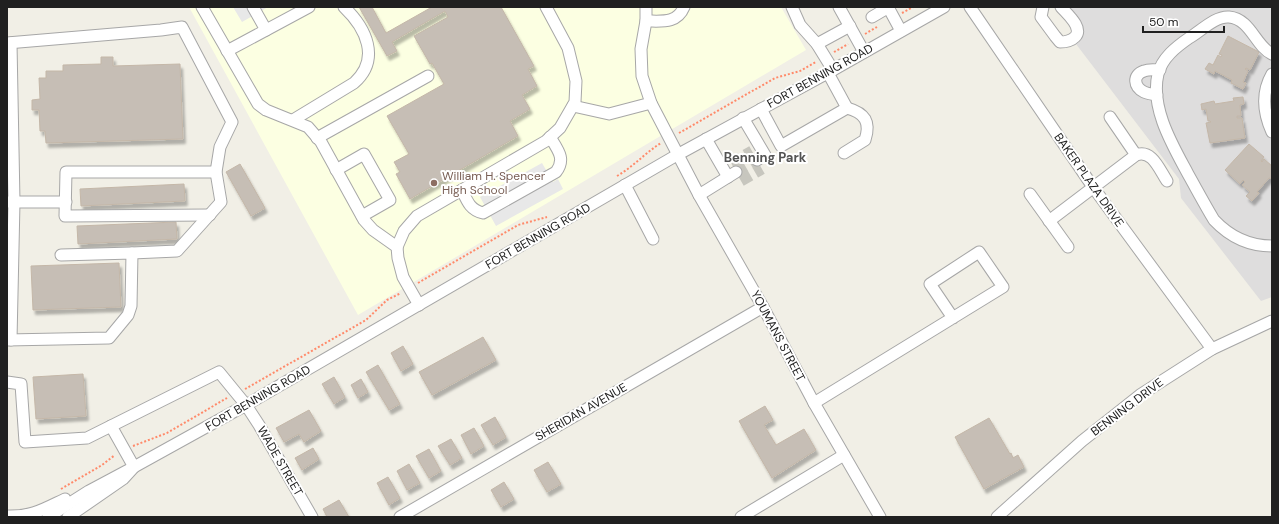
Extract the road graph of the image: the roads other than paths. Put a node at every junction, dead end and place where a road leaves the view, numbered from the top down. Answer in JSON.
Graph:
{"nodes":[{"id":1,"x":202,"y":7,"type":"edge"},
{"id":2,"x":253,"y":7,"type":"edge"},
{"id":3,"x":309,"y":7,"type":"edge"},
{"id":4,"x":344,"y":7,"type":"edge"},
{"id":5,"x":546,"y":7,"type":"edge"},
{"id":6,"x":646,"y":7,"type":"edge"},
{"id":7,"x":684,"y":7,"type":"edge"},
{"id":8,"x":792,"y":7,"type":"edge"},
{"id":9,"x":840,"y":7,"type":"edge"},
{"id":10,"x":888,"y":7,"type":"edge"},
{"id":11,"x":944,"y":7,"type":"edge"},
{"id":12,"x":970,"y":7,"type":"edge"},
{"id":13,"x":1043,"y":7,"type":"edge"},
{"id":14,"x":1061,"y":7,"type":"edge"},
{"id":15,"x":292,"y":11,"type":"edge"},
{"id":16,"x":872,"y":17,"type":"dead end"},
{"id":17,"x":646,"y":21,"type":"junction"},
{"id":18,"x":850,"y":26,"type":"junction"},
{"id":19,"x":266,"y":30,"type":"junction"},
{"id":20,"x":901,"y":31,"type":"junction"},
{"id":21,"x":9,"y":43,"type":"edge"},
{"id":22,"x":817,"y":44,"type":"junction"},
{"id":23,"x":227,"y":51,"type":"junction"},
{"id":24,"x":864,"y":52,"type":"junction"},
{"id":25,"x":1272,"y":54,"type":"edge"},
{"id":26,"x":1160,"y":70,"type":"junction"},
{"id":27,"x":831,"y":71,"type":"junction"},
{"id":28,"x":1272,"y":74,"type":"edge"},
{"id":29,"x":428,"y":76,"type":"dead end"},
{"id":30,"x":1157,"y":95,"type":"junction"},
{"id":31,"x":651,"y":103,"type":"junction"},
{"id":32,"x":573,"y":106,"type":"junction"},
{"id":33,"x":847,"y":108,"type":"junction"},
{"id":34,"x":761,"y":109,"type":"junction"},
{"id":35,"x":1110,"y":116,"type":"dead end"},
{"id":36,"x":744,"y":118,"type":"junction"},
{"id":37,"x":293,"y":120,"type":"junction"},
{"id":38,"x":1272,"y":132,"type":"edge"},
{"id":39,"x":550,"y":137,"type":"junction"},
{"id":40,"x":317,"y":138,"type":"junction"},
{"id":41,"x":706,"y":139,"type":"junction"},
{"id":42,"x":844,"y":153,"type":"dead end"},
{"id":43,"x":678,"y":155,"type":"junction"},
{"id":44,"x":1136,"y":155,"type":"junction"},
{"id":45,"x":758,"y":159,"type":"dead end"},
{"id":46,"x":336,"y":170,"type":"junction"},
{"id":47,"x":216,"y":172,"type":"junction"},
{"id":48,"x":1167,"y":181,"type":"dead end"},
{"id":49,"x":625,"y":185,"type":"junction"},
{"id":50,"x":1093,"y":187,"type":"junction"},
{"id":51,"x":462,"y":190,"type":"junction"},
{"id":52,"x":1030,"y":194,"type":"dead end"},
{"id":53,"x":699,"y":195,"type":"junction"},
{"id":54,"x":10,"y":202,"type":"edge"},
{"id":55,"x":66,"y":202,"type":"junction"},
{"id":56,"x":210,"y":214,"type":"junction"},
{"id":57,"x":362,"y":216,"type":"junction"},
{"id":58,"x":1049,"y":221,"type":"junction"},
{"id":59,"x":653,"y":239,"type":"dead end"},
{"id":60,"x":1272,"y":246,"type":"edge"},
{"id":61,"x":397,"y":247,"type":"junction"},
{"id":62,"x":1068,"y":247,"type":"dead end"},
{"id":63,"x":132,"y":253,"type":"junction"},
{"id":64,"x":61,"y":255,"type":"dead end"},
{"id":65,"x":420,"y":305,"type":"junction"},
{"id":66,"x":763,"y":307,"type":"junction"},
{"id":67,"x":953,"y":318,"type":"junction"},
{"id":68,"x":1272,"y":321,"type":"edge"},
{"id":69,"x":9,"y":340,"type":"edge"},
{"id":70,"x":1212,"y":350,"type":"junction"},
{"id":71,"x":7,"y":382,"type":"edge"},
{"id":72,"x":814,"y":404,"type":"junction"},
{"id":73,"x":246,"y":405,"type":"junction"},
{"id":74,"x":111,"y":426,"type":"junction"},
{"id":75,"x":844,"y":455,"type":"junction"},
{"id":76,"x":134,"y":467,"type":"junction"},
{"id":77,"x":89,"y":491,"type":"junction"},
{"id":78,"x":7,"y":516,"type":"edge"},
{"id":79,"x":48,"y":517,"type":"edge"},
{"id":80,"x":68,"y":517,"type":"edge"},
{"id":81,"x":312,"y":517,"type":"edge"},
{"id":82,"x":400,"y":517,"type":"edge"},
{"id":83,"x":741,"y":517,"type":"edge"},
{"id":84,"x":880,"y":517,"type":"edge"},
{"id":85,"x":998,"y":517,"type":"edge"}],
"edges":[{"from":1,"to":23,"type":"street"},
{"from":2,"to":19,"type":"street"},
{"from":3,"to":15,"type":"street"},
{"from":4,"to":37,"type":"street"},
{"from":5,"to":32,"type":"street"},
{"from":6,"to":17,"type":"street","name":"YOUMANS STREET"},
{"from":7,"to":17,"type":"street"},
{"from":8,"to":22,"type":"street"},
{"from":9,"to":18,"type":"street"},
{"from":10,"to":16,"type":"street"},
{"from":10,"to":20,"type":"street"},
{"from":11,"to":20,"type":"street","name":"FORT BENNING ROAD"},
{"from":12,"to":50,"type":"street","name":"BAKER PLAZA DRIVE"},
{"from":13,"to":14,"type":"street"},
{"from":15,"to":19,"type":"street"},
{"from":17,"to":31,"type":"street","name":"YOUMANS STREET"},
{"from":18,"to":22,"type":"street"},
{"from":18,"to":24,"type":"street"},
{"from":19,"to":23,"type":"street"},
{"from":20,"to":24,"type":"street","name":"FORT BENNING ROAD"},
{"from":21,"to":47,"type":"street"},
{"from":21,"to":54,"type":"street"},
{"from":22,"to":27,"type":"street"},
{"from":23,"to":37,"type":"street"},
{"from":24,"to":27,"type":"street","name":"FORT BENNING ROAD"},
{"from":25,"to":26,"type":"street"},
{"from":26,"to":30,"type":"street"},
{"from":26,"to":30,"type":"street"},
{"from":27,"to":33,"type":"street"},
{"from":27,"to":34,"type":"street","name":"FORT BENNING ROAD"},
{"from":28,"to":38,"type":"street"},
{"from":29,"to":40,"type":"street"},
{"from":30,"to":60,"type":"street"},
{"from":31,"to":32,"type":"street"},
{"from":31,"to":43,"type":"street","name":"YOUMANS STREET"},
{"from":32,"to":39,"type":"street"},
{"from":33,"to":34,"type":"street"},
{"from":33,"to":42,"type":"street"},
{"from":34,"to":36,"type":"street","name":"FORT BENNING ROAD"},
{"from":35,"to":44,"type":"street"},
{"from":36,"to":41,"type":"street","name":"FORT BENNING ROAD"},
{"from":36,"to":45,"type":"street"},
{"from":37,"to":40,"type":"street"},
{"from":39,"to":51,"type":"street"},
{"from":39,"to":51,"type":"street"},
{"from":40,"to":46,"type":"street"},
{"from":41,"to":43,"type":"street","name":"FORT BENNING ROAD"},
{"from":41,"to":53,"type":"street"},
{"from":43,"to":49,"type":"street","name":"FORT BENNING ROAD"},
{"from":43,"to":53,"type":"street","name":"YOUMANS STREET"},
{"from":44,"to":48,"type":"street"},
{"from":44,"to":50,"type":"street"},
{"from":46,"to":57,"type":"street"},
{"from":46,"to":57,"type":"street"},
{"from":47,"to":55,"type":"street"},
{"from":47,"to":56,"type":"street"},
{"from":49,"to":59,"type":"street"},
{"from":49,"to":65,"type":"street","name":"FORT BENNING ROAD"},
{"from":50,"to":58,"type":"street"},
{"from":50,"to":70,"type":"street","name":"BAKER PLAZA DRIVE"},
{"from":51,"to":61,"type":"street"},
{"from":52,"to":58,"type":"street"},
{"from":53,"to":66,"type":"street","name":"YOUMANS STREET"},
{"from":54,"to":55,"type":"street"},
{"from":54,"to":69,"type":"street"},
{"from":55,"to":56,"type":"street"},
{"from":56,"to":63,"type":"street"},
{"from":57,"to":61,"type":"street"},
{"from":58,"to":62,"type":"street"},
{"from":61,"to":65,"type":"street"},
{"from":63,"to":64,"type":"street"},
{"from":63,"to":69,"type":"street"},
{"from":65,"to":73,"type":"street","name":"FORT BENNING ROAD"},
{"from":66,"to":72,"type":"street","name":"YOUMANS STREET"},
{"from":66,"to":82,"type":"street","name":"SHERIDAN AVENUE"},
{"from":67,"to":67,"type":"street"},
{"from":67,"to":72,"type":"street"},
{"from":68,"to":70,"type":"street","name":"BENNING DRIVE"},
{"from":70,"to":85,"type":"street","name":"BENNING DRIVE"},
{"from":71,"to":74,"type":"street"},
{"from":72,"to":75,"type":"street","name":"YOUMANS STREET"},
{"from":73,"to":74,"type":"street","name":"WADE STREET"},
{"from":73,"to":76,"type":"street","name":"FORT BENNING ROAD"},
{"from":73,"to":81,"type":"street","name":"WADE STREET"},
{"from":74,"to":76,"type":"street"},
{"from":75,"to":83,"type":"street"},
{"from":75,"to":84,"type":"street","name":"YOUMANS STREET"},
{"from":76,"to":77,"type":"street","name":"FORT BENNING ROAD"},
{"from":76,"to":80,"type":"street","name":"FORT BENNING ROAD"},
{"from":77,"to":78,"type":"street"},
{"from":77,"to":79,"type":"street","name":"FORT BENNING ROAD"}]}
